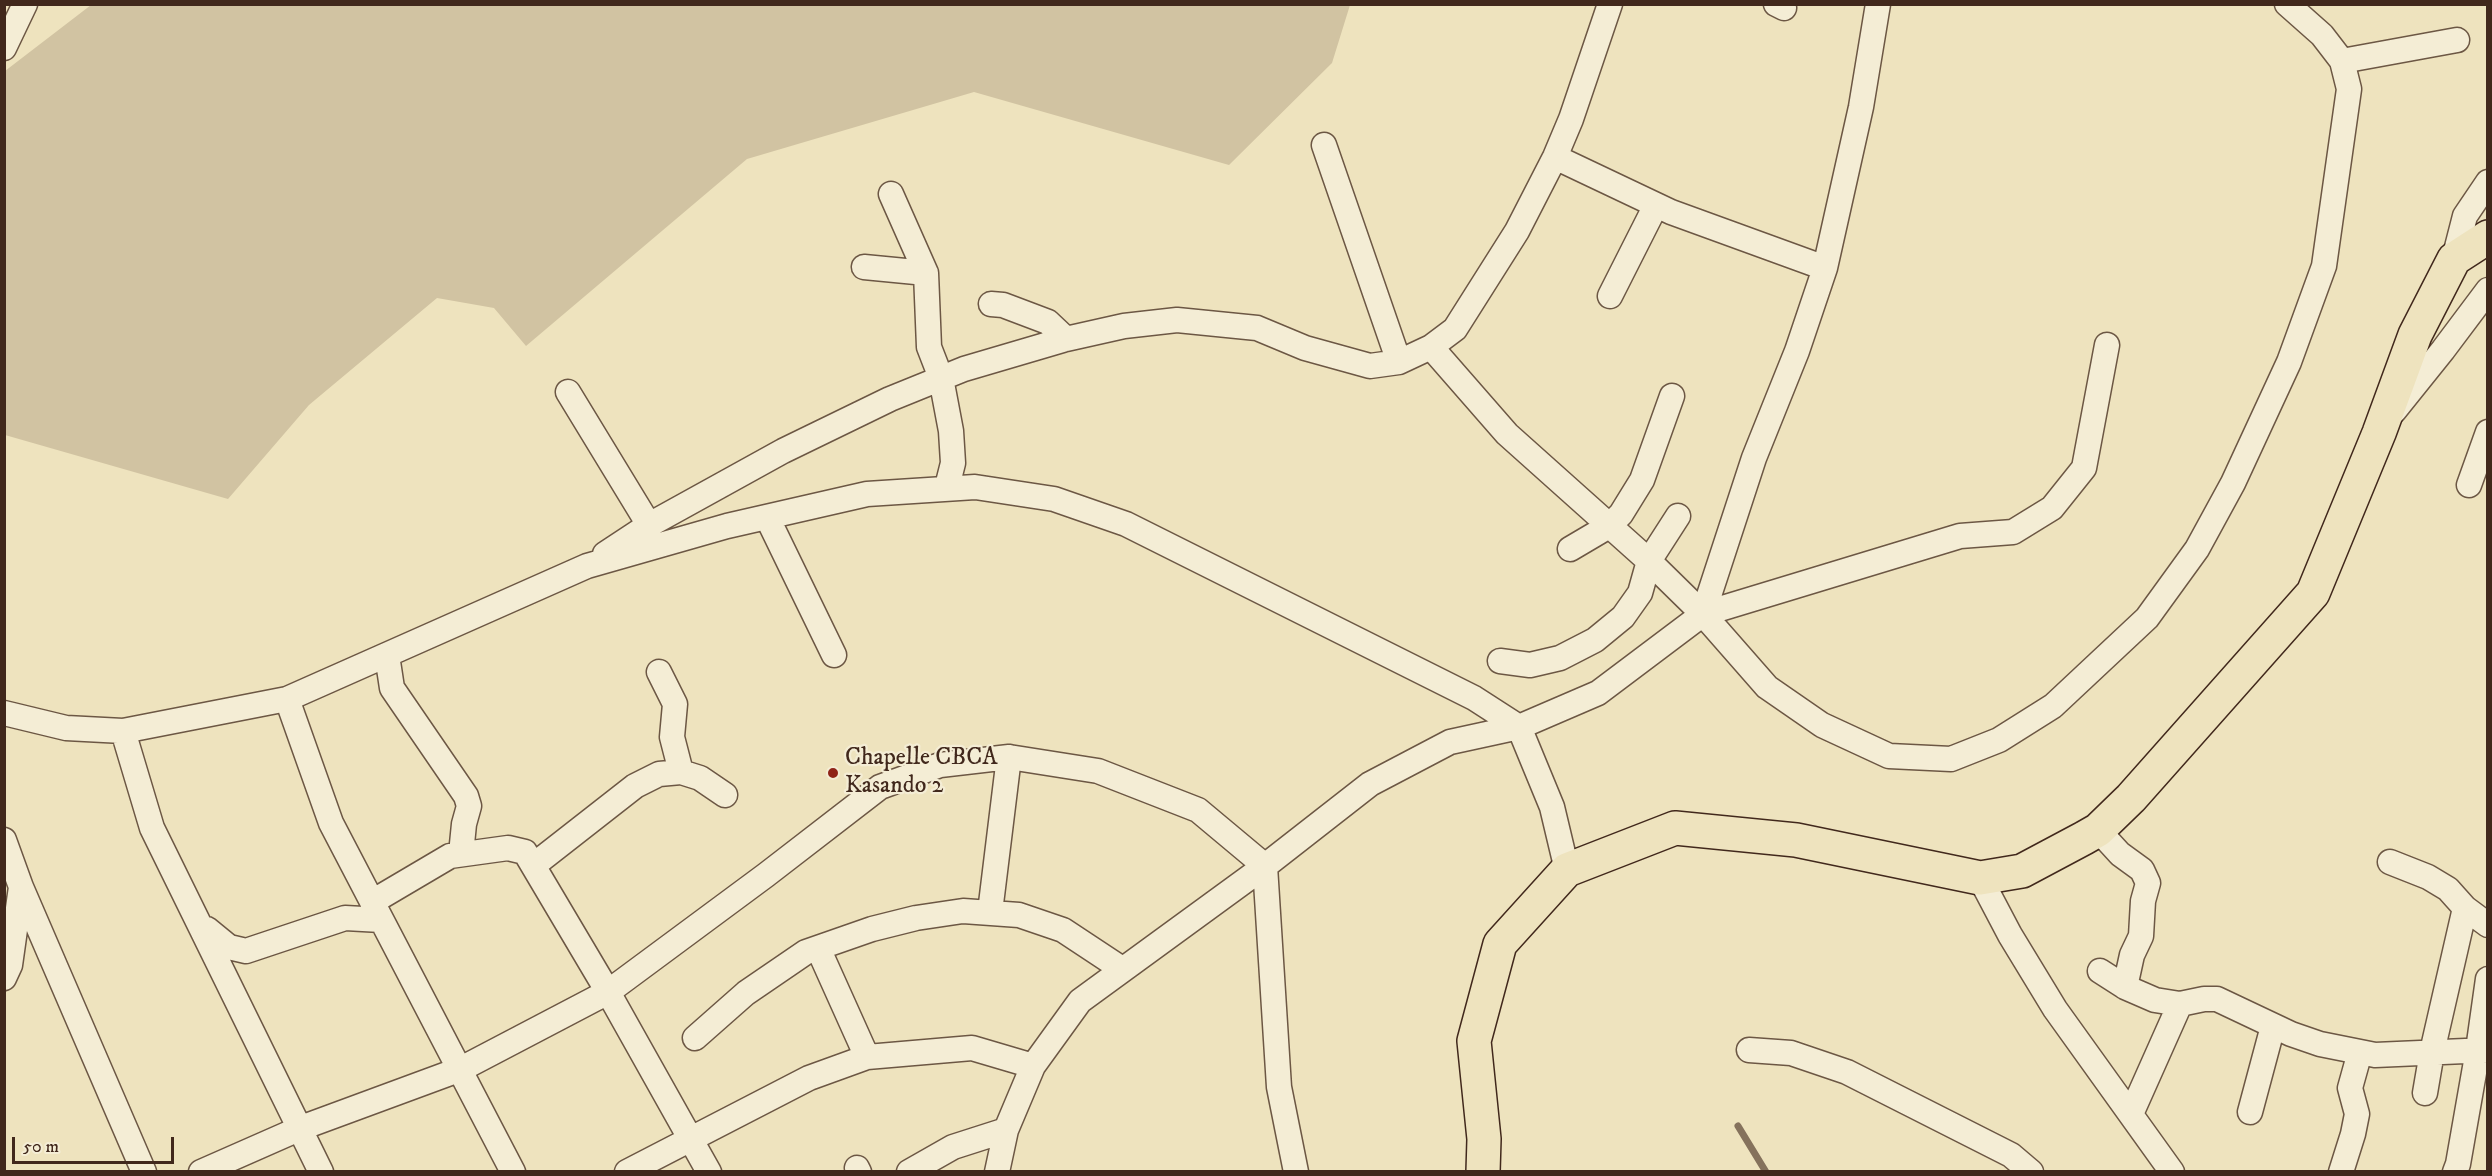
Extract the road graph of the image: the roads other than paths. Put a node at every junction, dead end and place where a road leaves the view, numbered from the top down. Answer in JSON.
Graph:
{"nodes":[{"id":1,"x":25,"y":4,"type":"edge"},
{"id":2,"x":1610,"y":4,"type":"edge"},
{"id":3,"x":1878,"y":4,"type":"edge"},
{"id":4,"x":2287,"y":4,"type":"edge"},
{"id":5,"x":2457,"y":40,"type":"dead end"},
{"id":6,"x":4,"y":48,"type":"edge"},
{"id":7,"x":2342,"y":61,"type":"junction"},
{"id":8,"x":1324,"y":145,"type":"dead end"},
{"id":9,"x":1555,"y":157,"type":"junction"},
{"id":10,"x":2487,"y":182,"type":"edge"},
{"id":11,"x":891,"y":194,"type":"dead end"},
{"id":12,"x":1656,"y":205,"type":"junction"},
{"id":13,"x":2487,"y":237,"type":"edge"},
{"id":14,"x":2454,"y":259,"type":"junction"},
{"id":15,"x":864,"y":267,"type":"dead end"},
{"id":16,"x":1825,"y":268,"type":"junction"},
{"id":17,"x":926,"y":273,"type":"junction"},
{"id":18,"x":2487,"y":290,"type":"edge"},
{"id":19,"x":1610,"y":296,"type":"dead end"},
{"id":20,"x":991,"y":304,"type":"dead end"},
{"id":21,"x":1066,"y":339,"type":"junction"},
{"id":22,"x":2107,"y":345,"type":"dead end"},
{"id":23,"x":1431,"y":347,"type":"junction"},
{"id":24,"x":1399,"y":362,"type":"junction"},
{"id":25,"x":941,"y":378,"type":"junction"},
{"id":26,"x":568,"y":392,"type":"dead end"},
{"id":27,"x":1672,"y":396,"type":"dead end"},
{"id":28,"x":2487,"y":432,"type":"edge"},
{"id":29,"x":2379,"y":433,"type":"junction"},
{"id":30,"x":2469,"y":485,"type":"dead end"},
{"id":31,"x":947,"y":487,"type":"junction"},
{"id":32,"x":767,"y":516,"type":"junction"},
{"id":33,"x":1678,"y":516,"type":"dead end"},
{"id":34,"x":649,"y":525,"type":"junction"},
{"id":35,"x":1609,"y":526,"type":"junction"},
{"id":36,"x":1570,"y":549,"type":"dead end"},
{"id":37,"x":1649,"y":561,"type":"junction"},
{"id":38,"x":587,"y":566,"type":"junction"},
{"id":39,"x":1702,"y":614,"type":"junction"},
{"id":40,"x":387,"y":655,"type":"junction"},
{"id":41,"x":834,"y":656,"type":"dead end"},
{"id":42,"x":1500,"y":661,"type":"dead end"},
{"id":43,"x":659,"y":672,"type":"dead end"},
{"id":44,"x":287,"y":699,"type":"junction"},
{"id":45,"x":5,"y":714,"type":"edge"},
{"id":46,"x":1519,"y":727,"type":"junction"},
{"id":47,"x":123,"y":731,"type":"junction"},
{"id":48,"x":1009,"y":758,"type":"junction"},
{"id":49,"x":681,"y":772,"type":"junction"},
{"id":50,"x":725,"y":795,"type":"dead end"},
{"id":51,"x":2098,"y":830,"type":"junction"},
{"id":52,"x":4,"y":840,"type":"edge"},
{"id":53,"x":461,"y":854,"type":"junction"},
{"id":54,"x":2390,"y":862,"type":"dead end"},
{"id":55,"x":534,"y":865,"type":"junction"},
{"id":56,"x":1265,"y":866,"type":"junction"},
{"id":57,"x":1568,"y":870,"type":"junction"},
{"id":58,"x":1980,"y":878,"type":"junction"},
{"id":59,"x":21,"y":887,"type":"junction"},
{"id":60,"x":2465,"y":908,"type":"junction"},
{"id":61,"x":377,"y":911,"type":"junction"},
{"id":62,"x":990,"y":912,"type":"junction"},
{"id":63,"x":198,"y":920,"type":"junction"},
{"id":64,"x":2487,"y":925,"type":"edge"},
{"id":65,"x":818,"y":948,"type":"junction"},
{"id":66,"x":1122,"y":969,"type":"junction"},
{"id":67,"x":2100,"y":971,"type":"dead end"},
{"id":68,"x":4,"y":978,"type":"edge"},
{"id":69,"x":2487,"y":979,"type":"edge"},
{"id":70,"x":2125,"y":987,"type":"junction"},
{"id":71,"x":608,"y":992,"type":"junction"},
{"id":72,"x":2180,"y":1004,"type":"junction"},
{"id":73,"x":2273,"y":1026,"type":"junction"},
{"id":74,"x":695,"y":1038,"type":"dead end"},
{"id":75,"x":1749,"y":1050,"type":"dead end"},
{"id":76,"x":2483,"y":1050,"type":"edge"},
{"id":77,"x":2360,"y":1052,"type":"junction"},
{"id":78,"x":2432,"y":1052,"type":"junction"},
{"id":79,"x":867,"y":1057,"type":"junction"},
{"id":80,"x":1034,"y":1066,"type":"junction"},
{"id":81,"x":461,"y":1069,"type":"junction"},
{"id":82,"x":2426,"y":1093,"type":"dead end"},
{"id":83,"x":2250,"y":1112,"type":"dead end"},
{"id":84,"x":2131,"y":1114,"type":"junction"},
{"id":85,"x":301,"y":1128,"type":"junction"},
{"id":86,"x":1006,"y":1130,"type":"junction"},
{"id":87,"x":691,"y":1137,"type":"junction"},
{"id":88,"x":144,"y":1172,"type":"edge"},
{"id":89,"x":201,"y":1172,"type":"edge"},
{"id":90,"x":321,"y":1172,"type":"edge"},
{"id":91,"x":513,"y":1172,"type":"edge"},
{"id":92,"x":627,"y":1172,"type":"edge"},
{"id":93,"x":709,"y":1172,"type":"edge"},
{"id":94,"x":909,"y":1172,"type":"edge"},
{"id":95,"x":997,"y":1172,"type":"edge"},
{"id":96,"x":1296,"y":1172,"type":"edge"},
{"id":97,"x":1483,"y":1172,"type":"edge"},
{"id":98,"x":2031,"y":1172,"type":"edge"},
{"id":99,"x":2172,"y":1172,"type":"edge"},
{"id":100,"x":2341,"y":1172,"type":"edge"},
{"id":101,"x":2455,"y":1172,"type":"edge"}],
"edges":[{"from":1,"to":6,"type":"street"},
{"from":2,"to":9,"type":"street"},
{"from":3,"to":16,"type":"street"},
{"from":4,"to":7,"type":"street"},
{"from":5,"to":7,"type":"street"},
{"from":7,"to":39,"type":"street"},
{"from":8,"to":24,"type":"street"},
{"from":9,"to":12,"type":"street"},
{"from":9,"to":23,"type":"street"},
{"from":10,"to":14,"type":"street"},
{"from":11,"to":17,"type":"street"},
{"from":12,"to":16,"type":"street"},
{"from":12,"to":19,"type":"street"},
{"from":13,"to":14,"type":"highway"},
{"from":14,"to":29,"type":"highway"},
{"from":15,"to":17,"type":"street"},
{"from":16,"to":39,"type":"street"},
{"from":17,"to":25,"type":"street"},
{"from":18,"to":29,"type":"street"},
{"from":20,"to":21,"type":"street"},
{"from":21,"to":24,"type":"street"},
{"from":21,"to":25,"type":"street"},
{"from":22,"to":39,"type":"street"},
{"from":23,"to":24,"type":"street"},
{"from":23,"to":35,"type":"street"},
{"from":25,"to":31,"type":"street"},
{"from":25,"to":34,"type":"street"},
{"from":26,"to":34,"type":"street"},
{"from":27,"to":35,"type":"street"},
{"from":28,"to":30,"type":"street"},
{"from":29,"to":51,"type":"highway"},
{"from":31,"to":32,"type":"street"},
{"from":31,"to":46,"type":"street"},
{"from":32,"to":38,"type":"street"},
{"from":32,"to":41,"type":"street"},
{"from":33,"to":37,"type":"street"},
{"from":34,"to":38,"type":"street"},
{"from":35,"to":36,"type":"street"},
{"from":35,"to":37,"type":"street"},
{"from":37,"to":39,"type":"street"},
{"from":37,"to":42,"type":"street"},
{"from":38,"to":40,"type":"street"},
{"from":39,"to":46,"type":"street"},
{"from":40,"to":44,"type":"street"},
{"from":40,"to":53,"type":"street"},
{"from":43,"to":49,"type":"street"},
{"from":44,"to":47,"type":"street"},
{"from":44,"to":61,"type":"street"},
{"from":45,"to":47,"type":"street"},
{"from":46,"to":56,"type":"street"},
{"from":46,"to":57,"type":"street"},
{"from":47,"to":63,"type":"street"},
{"from":48,"to":56,"type":"street"},
{"from":48,"to":62,"type":"street"},
{"from":48,"to":71,"type":"street"},
{"from":49,"to":50,"type":"street"},
{"from":49,"to":55,"type":"street"},
{"from":51,"to":58,"type":"highway"},
{"from":51,"to":70,"type":"street"},
{"from":52,"to":59,"type":"street"},
{"from":53,"to":55,"type":"street"},
{"from":53,"to":61,"type":"street"},
{"from":54,"to":60,"type":"street"},
{"from":55,"to":71,"type":"street"},
{"from":56,"to":66,"type":"street"},
{"from":56,"to":96,"type":"street"},
{"from":57,"to":58,"type":"highway"},
{"from":57,"to":97,"type":"highway"},
{"from":58,"to":84,"type":"street"},
{"from":59,"to":68,"type":"street"},
{"from":59,"to":88,"type":"street"},
{"from":60,"to":64,"type":"street"},
{"from":60,"to":78,"type":"street"},
{"from":61,"to":63,"type":"street"},
{"from":61,"to":81,"type":"street"},
{"from":62,"to":65,"type":"street"},
{"from":62,"to":66,"type":"street"},
{"from":63,"to":85,"type":"street"},
{"from":65,"to":74,"type":"street"},
{"from":65,"to":79,"type":"street"},
{"from":66,"to":80,"type":"street"},
{"from":67,"to":70,"type":"street"},
{"from":69,"to":76,"type":"street"},
{"from":70,"to":72,"type":"street"},
{"from":71,"to":81,"type":"street"},
{"from":71,"to":87,"type":"street"},
{"from":72,"to":73,"type":"street"},
{"from":72,"to":84,"type":"street"},
{"from":73,"to":77,"type":"street"},
{"from":73,"to":83,"type":"street"},
{"from":75,"to":98,"type":"street"},
{"from":76,"to":78,"type":"street"},
{"from":76,"to":101,"type":"street"},
{"from":77,"to":78,"type":"street"},
{"from":77,"to":100,"type":"street"},
{"from":78,"to":82,"type":"street"},
{"from":79,"to":80,"type":"street"},
{"from":79,"to":87,"type":"street"},
{"from":80,"to":86,"type":"street"},
{"from":81,"to":85,"type":"street"},
{"from":81,"to":91,"type":"street"},
{"from":84,"to":99,"type":"street"},
{"from":85,"to":89,"type":"street"},
{"from":85,"to":90,"type":"street"},
{"from":86,"to":94,"type":"street"},
{"from":86,"to":95,"type":"street"},
{"from":87,"to":92,"type":"street"},
{"from":87,"to":93,"type":"street"}]}
